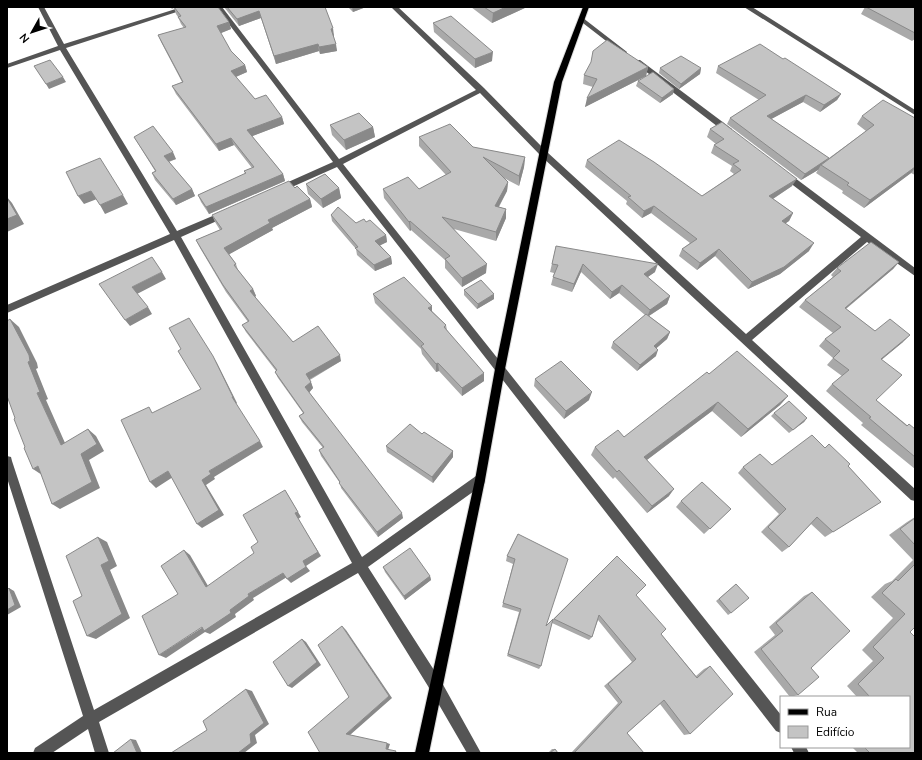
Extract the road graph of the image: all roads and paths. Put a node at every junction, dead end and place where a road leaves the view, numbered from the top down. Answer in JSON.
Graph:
{"nodes":[{"id":1,"x":41,"y":7,"type":"edge"},
{"id":2,"x":189,"y":7,"type":"edge"},
{"id":3,"x":219,"y":7,"type":"edge"},
{"id":4,"x":394,"y":7,"type":"edge"},
{"id":5,"x":586,"y":7,"type":"edge"},
{"id":6,"x":747,"y":7,"type":"edge"},
{"id":7,"x":581,"y":19,"type":"junction"},
{"id":8,"x":62,"y":47,"type":"junction"},
{"id":9,"x":7,"y":66,"type":"edge"},
{"id":10,"x":481,"y":90,"type":"junction"},
{"id":11,"x":915,"y":113,"type":"edge"},
{"id":12,"x":734,"y":135,"type":"edge"},
{"id":13,"x":544,"y":154,"type":"junction"},
{"id":14,"x":338,"y":163,"type":"junction"},
{"id":15,"x":778,"y":169,"type":"edge"},
{"id":16,"x":268,"y":195,"type":"edge"},
{"id":17,"x":232,"y":211,"type":"edge"},
{"id":18,"x":176,"y":236,"type":"junction"},
{"id":19,"x":868,"y":237,"type":"junction"},
{"id":20,"x":915,"y":273,"type":"edge"},
{"id":21,"x":7,"y":309,"type":"edge"},
{"id":22,"x":745,"y":340,"type":"junction"},
{"id":23,"x":500,"y":369,"type":"junction"},
{"id":24,"x":7,"y":461,"type":"edge"},
{"id":25,"x":480,"y":480,"type":"junction"},
{"id":26,"x":915,"y":496,"type":"edge"},
{"id":27,"x":360,"y":566,"type":"junction"},
{"id":28,"x":436,"y":686,"type":"junction"},
{"id":29,"x":91,"y":719,"type":"junction"},
{"id":30,"x":780,"y":725,"type":"edge"},
{"id":31,"x":40,"y":753,"type":"edge"},
{"id":32,"x":102,"y":753,"type":"edge"},
{"id":33,"x":422,"y":753,"type":"edge"},
{"id":34,"x":474,"y":753,"type":"edge"}],
"edges":[{"from":1,"to":8,"type":"street"},
{"from":2,"to":8,"type":"street"},
{"from":3,"to":14,"type":"street"},
{"from":4,"to":10,"type":"street"},
{"from":5,"to":7,"type":"main road"},
{"from":6,"to":11,"type":"street"},
{"from":7,"to":12,"type":"street"},
{"from":7,"to":13,"type":"main road"},
{"from":8,"to":9,"type":"street"},
{"from":8,"to":18,"type":"street"},
{"from":10,"to":13,"type":"street"},
{"from":10,"to":14,"type":"street"},
{"from":13,"to":22,"type":"street"},
{"from":13,"to":23,"type":"main road"},
{"from":14,"to":16,"type":"street"},
{"from":14,"to":23,"type":"street"},
{"from":15,"to":19,"type":"street"},
{"from":17,"to":18,"type":"street"},
{"from":18,"to":21,"type":"street"},
{"from":18,"to":27,"type":"street"},
{"from":19,"to":20,"type":"street"},
{"from":19,"to":22,"type":"street"},
{"from":22,"to":26,"type":"street"},
{"from":23,"to":25,"type":"main road"},
{"from":23,"to":30,"type":"street"},
{"from":24,"to":29,"type":"street"},
{"from":25,"to":27,"type":"street"},
{"from":25,"to":28,"type":"main road"},
{"from":27,"to":28,"type":"street"},
{"from":27,"to":29,"type":"street"},
{"from":28,"to":33,"type":"main road"},
{"from":28,"to":34,"type":"street"},
{"from":29,"to":31,"type":"street"},
{"from":29,"to":32,"type":"street"}]}
